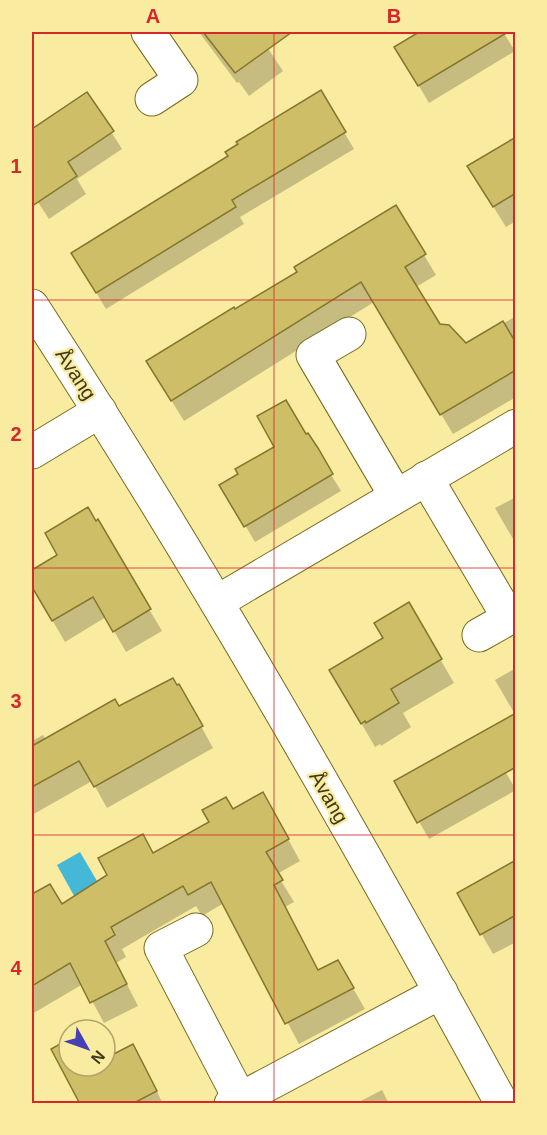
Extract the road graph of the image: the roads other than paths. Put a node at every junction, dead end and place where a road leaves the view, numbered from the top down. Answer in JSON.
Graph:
{"nodes":[{"id":1,"x":148,"y":32,"type":"edge"},
{"id":2,"x":152,"y":99,"type":"dead end"},
{"id":3,"x":32,"y":306,"type":"edge"},
{"id":4,"x":349,"y":334,"type":"dead end"},
{"id":5,"x":100,"y":411,"type":"junction"},
{"id":6,"x":516,"y":426,"type":"edge"},
{"id":7,"x":32,"y":452,"type":"edge"},
{"id":8,"x":426,"y":478,"type":"junction"},
{"id":9,"x":396,"y":496,"type":"junction"},
{"id":10,"x":217,"y":602,"type":"junction"},
{"id":11,"x":479,"y":635,"type":"dead end"},
{"id":12,"x":196,"y":930,"type":"dead end"},
{"id":13,"x":441,"y":992,"type":"junction"},
{"id":14,"x":280,"y":1092,"type":"edge"},
{"id":15,"x":236,"y":1101,"type":"edge"},
{"id":16,"x":502,"y":1104,"type":"edge"}],
"edges":[{"from":1,"to":2,"type":"street"},
{"from":3,"to":5,"type":"street","name":"Åvang"},
{"from":4,"to":9,"type":"street"},
{"from":5,"to":7,"type":"street","name":"Åvang"},
{"from":5,"to":10,"type":"street","name":"Åvang"},
{"from":6,"to":8,"type":"street"},
{"from":8,"to":9,"type":"street"},
{"from":8,"to":11,"type":"street"},
{"from":9,"to":10,"type":"street"},
{"from":10,"to":13,"type":"street","name":"Åvang"},
{"from":12,"to":15,"type":"street"},
{"from":13,"to":14,"type":"street"},
{"from":13,"to":16,"type":"street","name":"Åvang"},
{"from":14,"to":15,"type":"street"}]}
